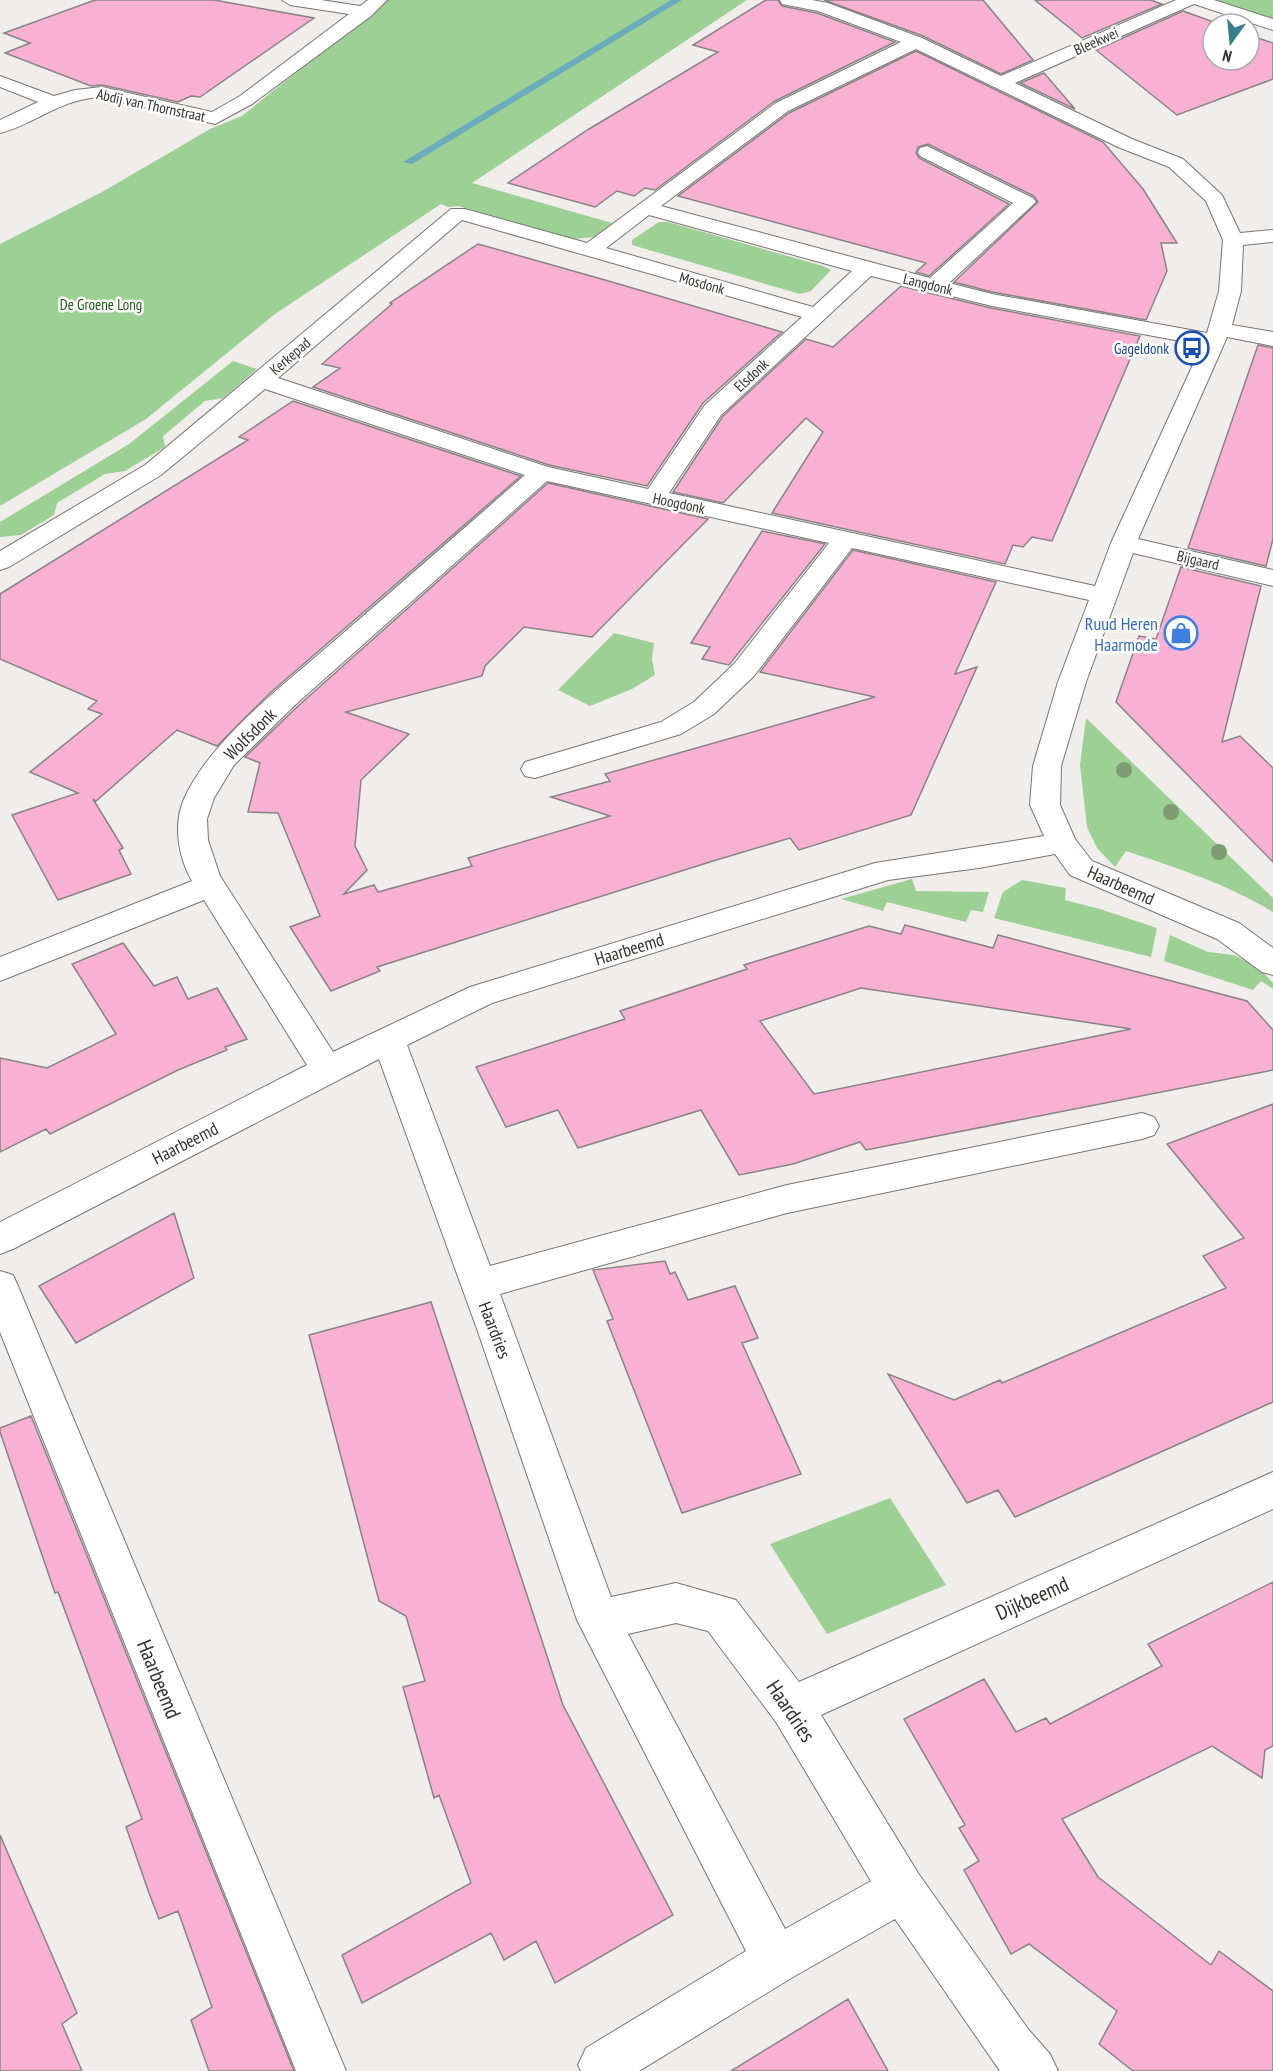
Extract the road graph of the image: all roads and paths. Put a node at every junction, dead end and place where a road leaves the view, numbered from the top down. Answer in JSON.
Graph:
{"nodes":[{"id":1,"x":290,"y":0,"type":"edge"},
{"id":2,"x":379,"y":0,"type":"edge"},
{"id":3,"x":788,"y":0,"type":"edge"},
{"id":4,"x":1190,"y":0,"type":"edge"},
{"id":5,"x":1197,"y":0,"type":"edge"},
{"id":6,"x":829,"y":4,"type":"edge"},
{"id":7,"x":365,"y":12,"type":"junction"},
{"id":8,"x":1273,"y":25,"type":"edge"},
{"id":9,"x":916,"y":42,"type":"junction"},
{"id":10,"x":0,"y":81,"type":"edge"},
{"id":11,"x":1001,"y":83,"type":"junction"},
{"id":12,"x":54,"y":102,"type":"junction"},
{"id":13,"x":0,"y":127,"type":"edge"},
{"id":14,"x":927,"y":153,"type":"dead end"},
{"id":15,"x":645,"y":208,"type":"junction"},
{"id":16,"x":1273,"y":236,"type":"edge"},
{"id":17,"x":1233,"y":240,"type":"junction"},
{"id":18,"x":589,"y":251,"type":"junction"},
{"id":19,"x":867,"y":269,"type":"junction"},
{"id":20,"x":934,"y":286,"type":"junction"},
{"id":21,"x":816,"y":314,"type":"junction"},
{"id":22,"x":1218,"y":335,"type":"junction"},
{"id":23,"x":1273,"y":339,"type":"edge"},
{"id":24,"x":262,"y":380,"type":"junction"},
{"id":25,"x":542,"y":473,"type":"junction"},
{"id":26,"x":654,"y":498,"type":"junction"},
{"id":27,"x":845,"y":540,"type":"junction"},
{"id":28,"x":1124,"y":543,"type":"junction"},
{"id":29,"x":0,"y":562,"type":"edge"},
{"id":30,"x":1273,"y":578,"type":"edge"},
{"id":31,"x":1105,"y":596,"type":"junction"},
{"id":32,"x":535,"y":769,"type":"dead end"},
{"id":33,"x":1062,"y":843,"type":"junction"},
{"id":34,"x":210,"y":886,"type":"junction"},
{"id":35,"x":1273,"y":964,"type":"edge"},
{"id":36,"x":0,"y":970,"type":"edge"},
{"id":37,"x":389,"y":1041,"type":"junction"},
{"id":38,"x":327,"y":1070,"type":"junction"},
{"id":39,"x":1142,"y":1126,"type":"dead end"},
{"id":40,"x":0,"y":1239,"type":"edge"},
{"id":41,"x":478,"y":1285,"type":"junction"},
{"id":42,"x":0,"y":1286,"type":"edge"},
{"id":43,"x":1273,"y":1490,"type":"edge"},
{"id":44,"x":598,"y":1620,"type":"junction"},
{"id":45,"x":792,"y":1707,"type":"junction"},
{"id":46,"x":902,"y":1889,"type":"junction"},
{"id":47,"x":776,"y":1960,"type":"junction"},
{"id":48,"x":603,"y":2065,"type":"dead end"},
{"id":49,"x":321,"y":2071,"type":"edge"},
{"id":50,"x":1033,"y":2071,"type":"edge"}],
"edges":[{"from":1,"to":7,"type":"street"},
{"from":2,"to":7,"type":"street","name":"Abdij van Thornstraat"},
{"from":3,"to":6,"type":"street"},
{"from":4,"to":11,"type":"street","name":"Bleekwei"},
{"from":5,"to":8,"type":"street"},
{"from":6,"to":9,"type":"street"},
{"from":7,"to":12,"type":"street","name":"Abdij van Thornstraat"},
{"from":9,"to":11,"type":"street"},
{"from":9,"to":15,"type":"street"},
{"from":10,"to":12,"type":"street"},
{"from":11,"to":17,"type":"street"},
{"from":12,"to":13,"type":"street","name":"Abdij van Thornstraat"},
{"from":14,"to":20,"type":"street"},
{"from":15,"to":18,"type":"street"},
{"from":15,"to":19,"type":"street","name":"Langdonk"},
{"from":16,"to":17,"type":"street"},
{"from":17,"to":22,"type":"street"},
{"from":18,"to":21,"type":"street","name":"Mosdonk"},
{"from":18,"to":24,"type":"street","name":"Kerkepad"},
{"from":19,"to":20,"type":"street","name":"Langdonk"},
{"from":19,"to":21,"type":"street","name":"Elsdonk"},
{"from":20,"to":22,"type":"street","name":"Langdonk"},
{"from":21,"to":26,"type":"street","name":"Elsdonk"},
{"from":22,"to":23,"type":"street","name":"Langdonk"},
{"from":22,"to":28,"type":"street"},
{"from":24,"to":25,"type":"street","name":"Hoogdonk"},
{"from":24,"to":29,"type":"street","name":"Kerkepad"},
{"from":25,"to":26,"type":"street","name":"Hoogdonk"},
{"from":25,"to":34,"type":"street","name":"Wolfsdonk"},
{"from":26,"to":27,"type":"street","name":"Hoogdonk"},
{"from":27,"to":31,"type":"street","name":"Hoogdonk"},
{"from":27,"to":32,"type":"street"},
{"from":28,"to":30,"type":"street","name":"Bijgaard"},
{"from":28,"to":31,"type":"street"},
{"from":31,"to":33,"type":"street"},
{"from":33,"to":35,"type":"street","name":"Haarbeemd"},
{"from":33,"to":37,"type":"street","name":"Haarbeemd"},
{"from":34,"to":36,"type":"street"},
{"from":34,"to":38,"type":"street","name":"Wolfsdonk"},
{"from":37,"to":38,"type":"street","name":"Haarbeemd"},
{"from":37,"to":41,"type":"street","name":"Haardries"},
{"from":38,"to":40,"type":"street","name":"Haarbeemd"},
{"from":39,"to":41,"type":"street"},
{"from":41,"to":44,"type":"street","name":"Haardries"},
{"from":42,"to":49,"type":"street","name":"Haarbeemd"},
{"from":43,"to":45,"type":"street","name":"Dijkbeemd"},
{"from":44,"to":45,"type":"street","name":"Haardries"},
{"from":44,"to":47,"type":"street","name":"Haardries"},
{"from":45,"to":46,"type":"street","name":"Haardries"},
{"from":46,"to":47,"type":"street"},
{"from":46,"to":50,"type":"street","name":"Haardries"},
{"from":47,"to":48,"type":"street"}]}
